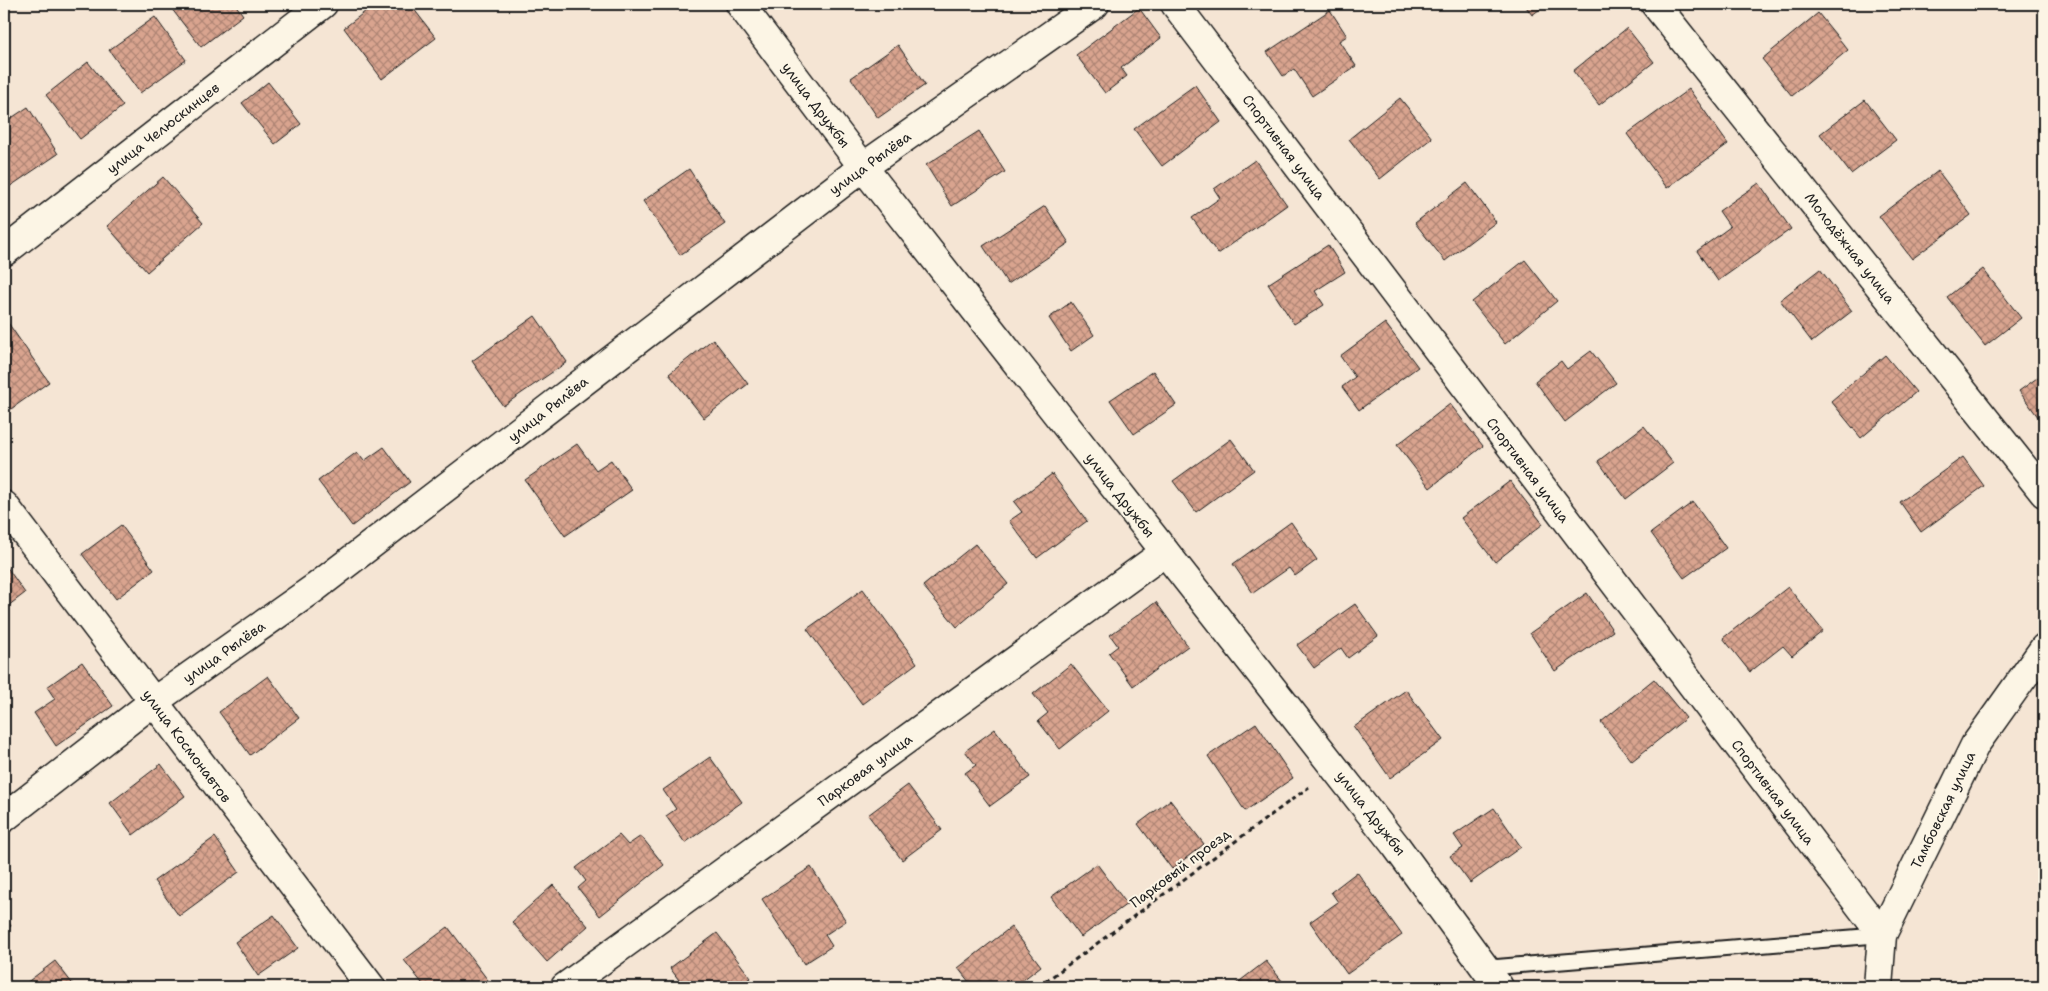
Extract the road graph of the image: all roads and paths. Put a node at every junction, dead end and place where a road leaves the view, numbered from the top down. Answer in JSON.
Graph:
{"nodes":[{"id":1,"x":323,"y":4,"type":"edge"},
{"id":2,"x":740,"y":4,"type":"edge"},
{"id":3,"x":1095,"y":4,"type":"edge"},
{"id":4,"x":1175,"y":4,"type":"edge"},
{"id":5,"x":1655,"y":4,"type":"edge"},
{"id":6,"x":863,"y":167,"type":"junction"},
{"id":7,"x":4,"y":252,"type":"edge"},
{"id":8,"x":2044,"y":493,"type":"edge"},
{"id":9,"x":4,"y":505,"type":"edge"},
{"id":10,"x":1165,"y":552,"type":"junction"},
{"id":11,"x":2044,"y":648,"type":"edge"},
{"id":12,"x":153,"y":702,"type":"junction"},
{"id":13,"x":1335,"y":768,"type":"junction"},
{"id":14,"x":4,"y":818,"type":"edge"},
{"id":15,"x":1882,"y":935,"type":"junction"},
{"id":16,"x":1492,"y":978,"type":"edge"},
{"id":17,"x":371,"y":987,"type":"edge"},
{"id":18,"x":565,"y":987,"type":"edge"},
{"id":19,"x":1038,"y":987,"type":"edge"},
{"id":20,"x":1878,"y":987,"type":"edge"}],
"edges":[{"from":1,"to":7,"type":"street","name":"улица Челюскинцев"},
{"from":2,"to":6,"type":"street","name":"улица Дружбы"},
{"from":3,"to":6,"type":"street","name":"улица Рылёва"},
{"from":4,"to":15,"type":"street","name":"Спортивная улица"},
{"from":5,"to":8,"type":"street","name":"Молодёжная улица"},
{"from":6,"to":10,"type":"street","name":"улица Дружбы"},
{"from":6,"to":12,"type":"street","name":"улица Рылёва"},
{"from":9,"to":12,"type":"street","name":"улица Космонавтов"},
{"from":10,"to":13,"type":"street","name":"улица Дружбы"},
{"from":10,"to":18,"type":"street","name":"Парковая улица"},
{"from":11,"to":15,"type":"street","name":"Тамбовская улица"},
{"from":12,"to":14,"type":"street","name":"улица Рылёва"},
{"from":12,"to":17,"type":"street","name":"улица Космонавтов"},
{"from":13,"to":16,"type":"street","name":"улица Дружбы"},
{"from":13,"to":19,"type":"path","name":"Парковый проезд"},
{"from":15,"to":16,"type":"lane"},
{"from":15,"to":20,"type":"street","name":"Тамбовская улица"}]}
